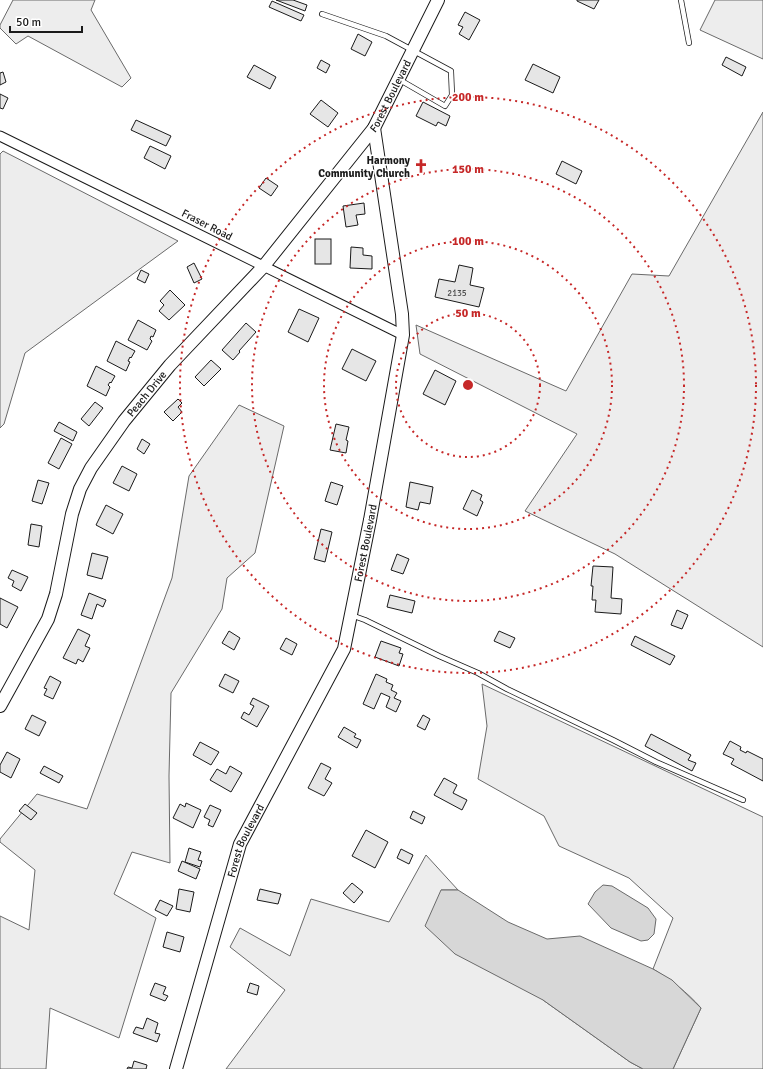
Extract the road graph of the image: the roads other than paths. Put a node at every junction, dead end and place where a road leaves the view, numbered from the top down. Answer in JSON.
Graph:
{"nodes":[{"id":1,"x":438,"y":0,"type":"edge"},
{"id":2,"x":681,"y":0,"type":"edge"},
{"id":3,"x":322,"y":14,"type":"dead end"},
{"id":4,"x":689,"y":43,"type":"dead end"},
{"id":5,"x":414,"y":50,"type":"junction"},
{"id":6,"x":398,"y":80,"type":"junction"},
{"id":7,"x":374,"y":128,"type":"junction"},
{"id":8,"x":0,"y":136,"type":"edge"},
{"id":9,"x":263,"y":267,"type":"junction"},
{"id":10,"x":402,"y":335,"type":"junction"},
{"id":11,"x":351,"y":615,"type":"junction"},
{"id":12,"x":0,"y":706,"type":"edge"},
{"id":13,"x":743,"y":800,"type":"dead end"},
{"id":14,"x":176,"y":1069,"type":"edge"}],
"edges":[{"from":1,"to":5,"type":"street","name":"Forest Boulevard"},
{"from":2,"to":4,"type":"lane"},
{"from":3,"to":5,"type":"lane"},
{"from":5,"to":6,"type":"street","name":"Forest Boulevard"},
{"from":5,"to":6,"type":"lane"},
{"from":6,"to":7,"type":"street","name":"Forest Boulevard"},
{"from":7,"to":9,"type":"street","name":"Peach Drive"},
{"from":7,"to":10,"type":"street","name":"Forest Boulevard"},
{"from":8,"to":9,"type":"street","name":"Fraser Road"},
{"from":9,"to":10,"type":"street","name":"Fraser Road"},
{"from":9,"to":12,"type":"street","name":"Peach Drive"},
{"from":10,"to":11,"type":"street","name":"Forest Boulevard"},
{"from":11,"to":13,"type":"lane"},
{"from":11,"to":14,"type":"street","name":"Forest Boulevard"}]}
